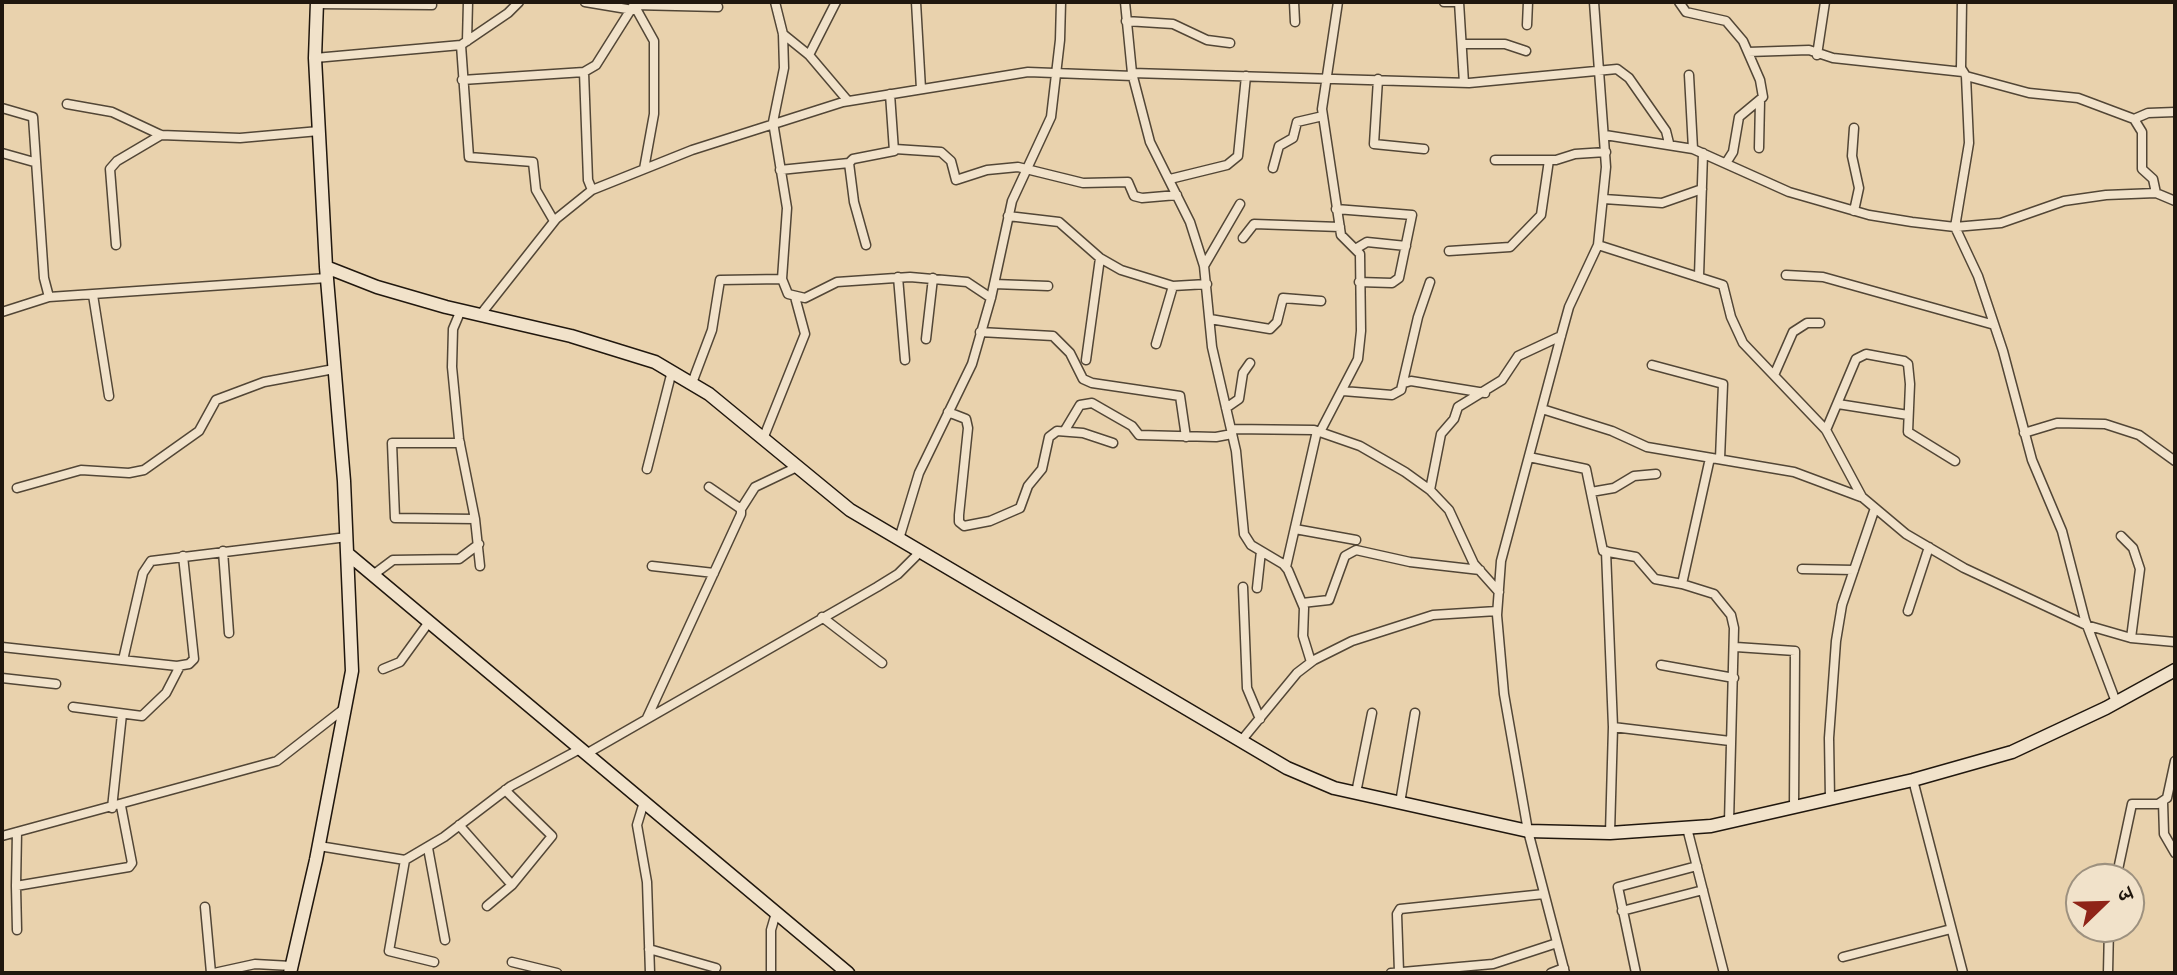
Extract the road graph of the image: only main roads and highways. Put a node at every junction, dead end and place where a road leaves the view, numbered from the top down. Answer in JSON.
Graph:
{"nodes":[{"id":1,"x":317,"y":3,"type":"edge"},
{"id":2,"x":326,"y":272,"type":"junction"},
{"id":3,"x":348,"y":554,"type":"junction"},
{"id":4,"x":2175,"y":670,"type":"edge"},
{"id":5,"x":290,"y":970,"type":"edge"},
{"id":6,"x":848,"y":973,"type":"edge"}],
"edges":[{"from":1,"to":2,"type":"main road"},
{"from":2,"to":3,"type":"main road"},
{"from":2,"to":4,"type":"main road"},
{"from":3,"to":5,"type":"main road"},
{"from":3,"to":6,"type":"main road"}]}
